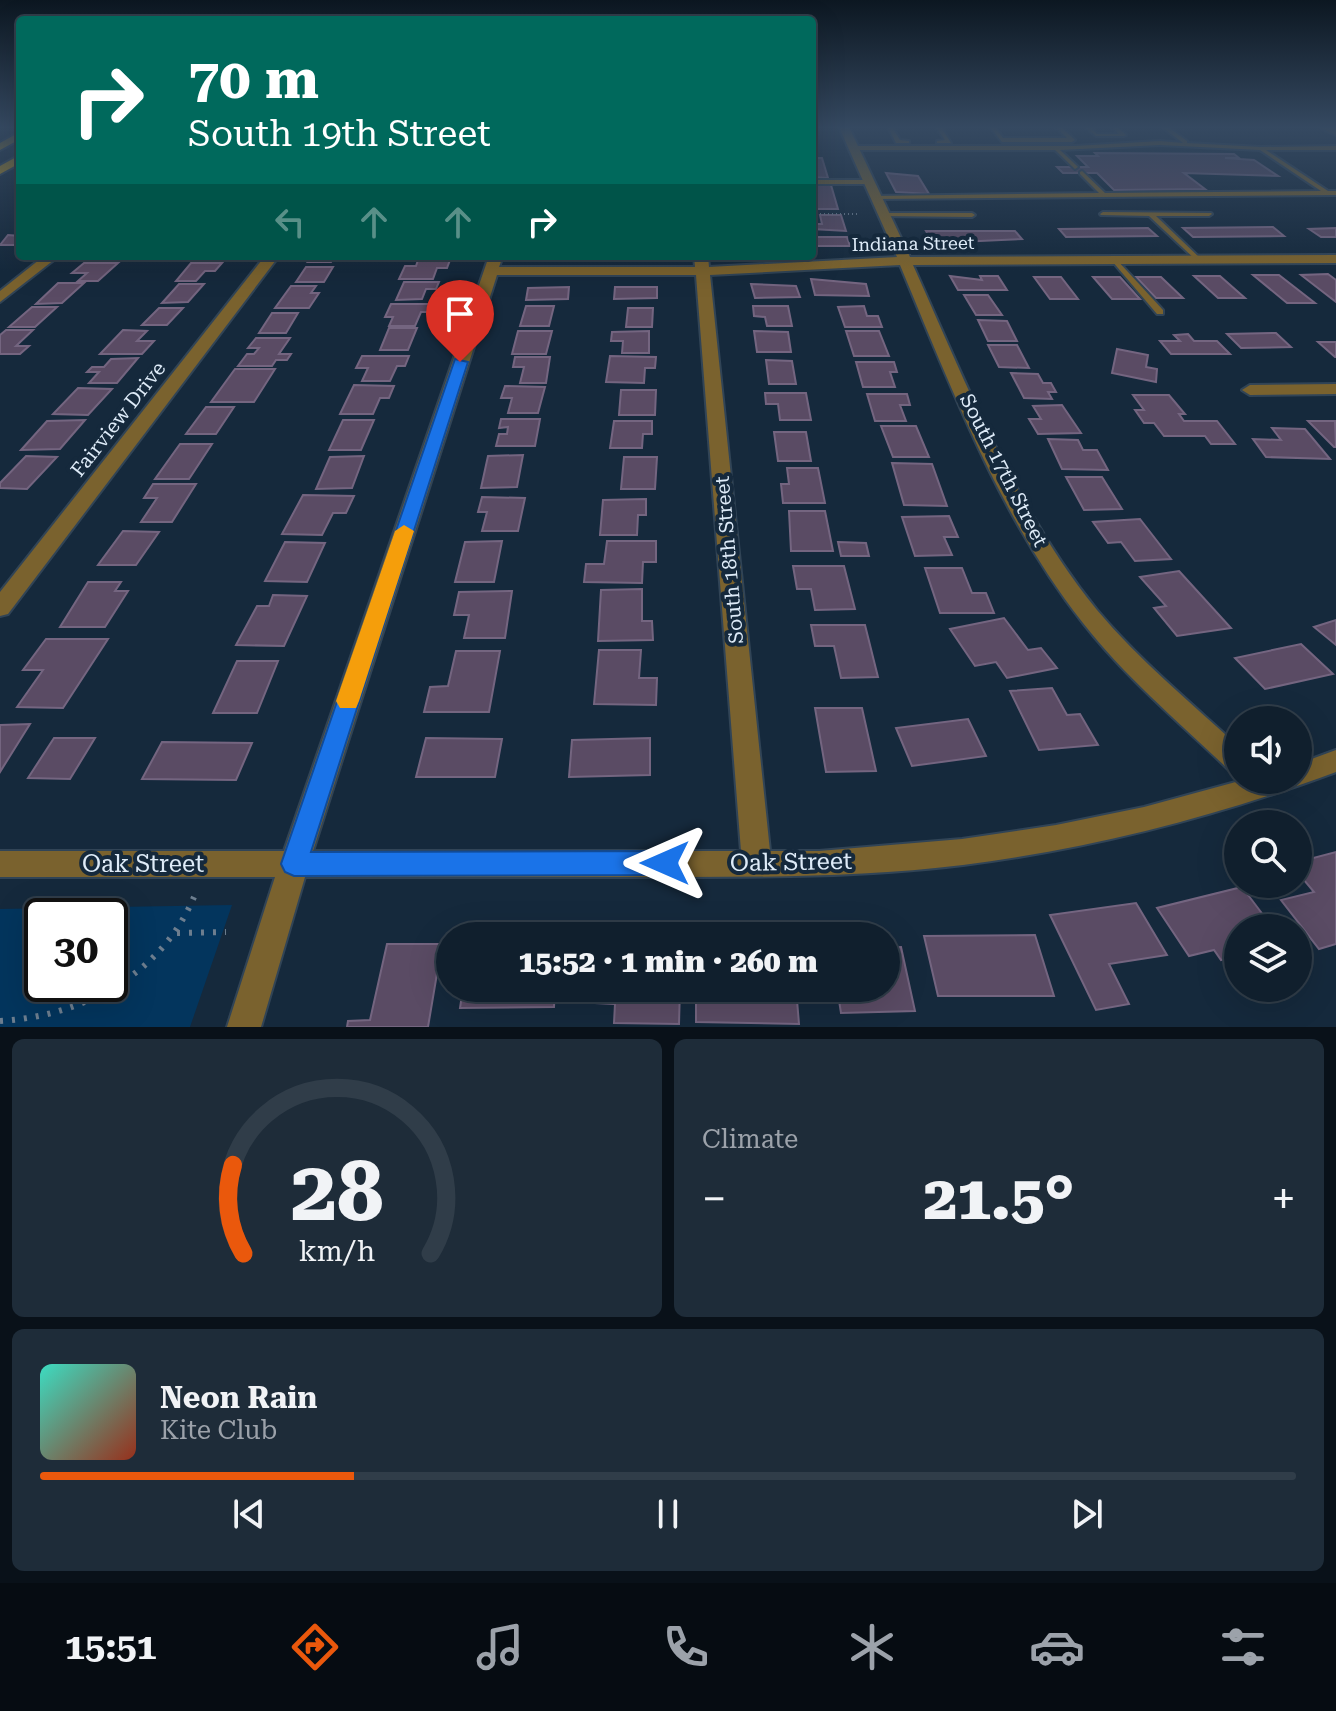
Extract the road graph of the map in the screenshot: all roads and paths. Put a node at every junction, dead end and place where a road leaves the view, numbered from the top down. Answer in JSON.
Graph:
{"nodes":[{"id":1,"x":865,"y":175,"type":"edge"},
{"id":2,"x":1084,"y":175,"type":"edge"},
{"id":3,"x":1300,"y":175,"type":"edge"},
{"id":4,"x":816,"y":183,"type":"edge"},
{"id":5,"x":1327,"y":193,"type":"junction"},
{"id":6,"x":1336,"y":193,"type":"edge"},
{"id":7,"x":1103,"y":194,"type":"junction"},
{"id":8,"x":875,"y":198,"type":"junction"},
{"id":9,"x":820,"y":214,"type":"dead end"},
{"id":10,"x":860,"y":214,"type":"dead end"},
{"id":11,"x":1103,"y":214,"type":"dead end"},
{"id":12,"x":1151,"y":214,"type":"junction"},
{"id":13,"x":1209,"y":214,"type":"dead end"},
{"id":14,"x":972,"y":215,"type":"dead end"},
{"id":15,"x":1336,"y":259,"type":"edge"},
{"id":16,"x":47,"y":260,"type":"edge"},
{"id":17,"x":269,"y":260,"type":"edge"},
{"id":18,"x":1114,"y":260,"type":"junction"},
{"id":19,"x":1199,"y":260,"type":"junction"},
{"id":20,"x":902,"y":261,"type":"junction"},
{"id":21,"x":493,"y":264,"type":"edge"},
{"id":22,"x":702,"y":264,"type":"edge"},
{"id":23,"x":0,"y":298,"type":"edge"},
{"id":24,"x":1160,"y":312,"type":"dead end"},
{"id":25,"x":1336,"y":389,"type":"edge"},
{"id":26,"x":1250,"y":390,"type":"dead end"},
{"id":27,"x":0,"y":608,"type":"edge"},
{"id":28,"x":1224,"y":749,"type":"edge"},
{"id":29,"x":1336,"y":761,"type":"edge"},
{"id":30,"x":1312,"y":770,"type":"edge"},
{"id":31,"x":1228,"y":794,"type":"edge"},
{"id":32,"x":0,"y":864,"type":"edge"},
{"id":33,"x":294,"y":864,"type":"junction"},
{"id":34,"x":757,"y":864,"type":"junction"},
{"id":35,"x":194,"y":897,"type":"dead end"},
{"id":36,"x":226,"y":932,"type":"dead end"},
{"id":37,"x":177,"y":933,"type":"junction"},
{"id":38,"x":0,"y":1021,"type":"edge"},
{"id":39,"x":244,"y":1027,"type":"edge"}],
"edges":[{"from":1,"to":8,"type":"street","name":"South 17th Street"},
{"from":2,"to":7,"type":"lane"},
{"from":3,"to":5,"type":"lane"},
{"from":4,"to":8,"type":"lane"},
{"from":5,"to":6,"type":"lane"},
{"from":5,"to":7,"type":"lane"},
{"from":7,"to":8,"type":"lane"},
{"from":8,"to":14,"type":"lane"},
{"from":8,"to":20,"type":"street","name":"South 17th Street"},
{"from":9,"to":10,"type":"path"},
{"from":11,"to":12,"type":"lane"},
{"from":12,"to":13,"type":"lane"},
{"from":12,"to":19,"type":"lane"},
{"from":15,"to":19,"type":"street","name":"Indiana Street"},
{"from":16,"to":23,"type":"street"},
{"from":17,"to":27,"type":"street","name":"Fairview Drive"},
{"from":18,"to":19,"type":"street","name":"Indiana Street"},
{"from":18,"to":20,"type":"street","name":"Indiana Street"},
{"from":18,"to":24,"type":"lane"},
{"from":20,"to":22,"type":"street","name":"Indiana Street"},
{"from":20,"to":28,"type":"street","name":"South 17th Street"},
{"from":21,"to":22,"type":"street","name":"Indiana Street"},
{"from":21,"to":33,"type":"street"},
{"from":22,"to":34,"type":"street","name":"South 18th Street"},
{"from":25,"to":26,"type":"street"},
{"from":29,"to":30,"type":"street"},
{"from":31,"to":34,"type":"street","name":"Oak Street"},
{"from":32,"to":33,"type":"street","name":"Oak Street"},
{"from":33,"to":34,"type":"street","name":"Oak Street"},
{"from":33,"to":39,"type":"street"},
{"from":35,"to":37,"type":"path"},
{"from":36,"to":37,"type":"path"},
{"from":37,"to":38,"type":"path"}]}
